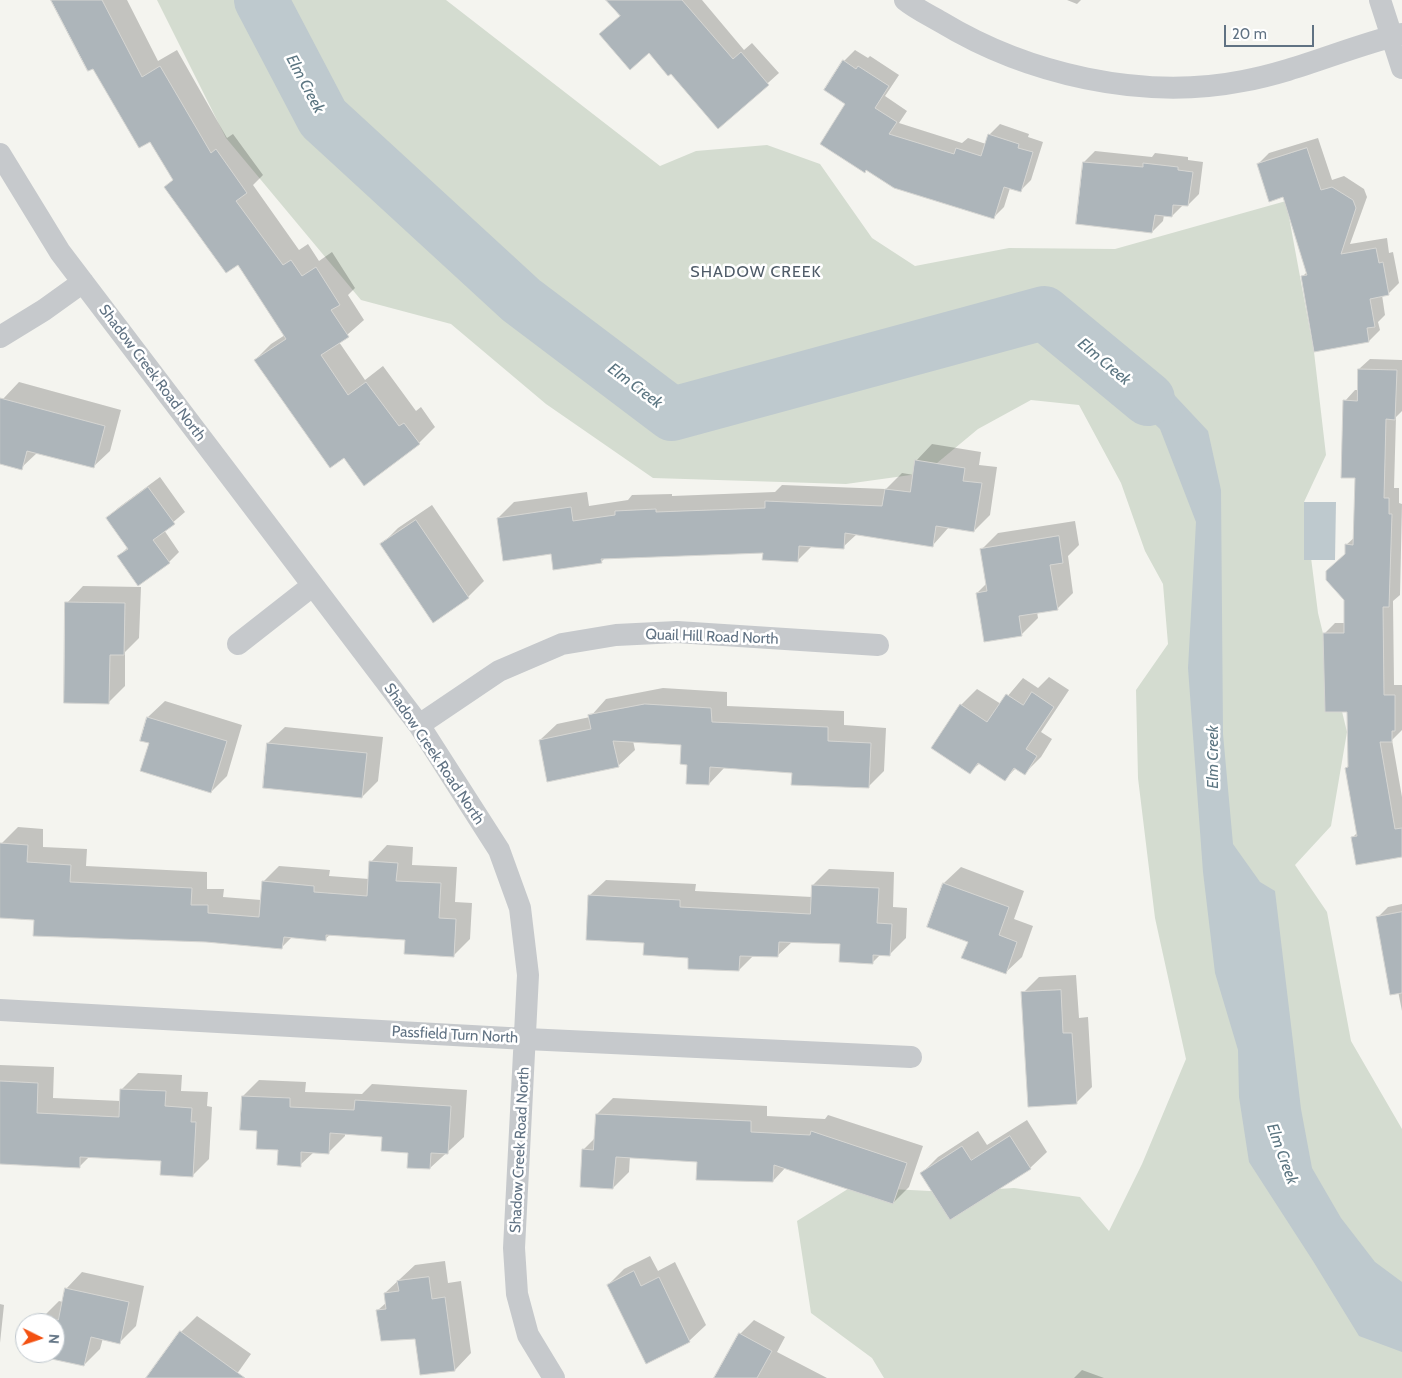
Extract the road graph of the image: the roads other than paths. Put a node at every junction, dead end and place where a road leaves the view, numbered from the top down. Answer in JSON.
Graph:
{"nodes":[{"id":1,"x":905,"y":0,"type":"edge"},
{"id":2,"x":1380,"y":0,"type":"edge"},
{"id":3,"x":1397,"y":35,"type":"edge"},
{"id":4,"x":1402,"y":68,"type":"edge"},
{"id":5,"x":0,"y":154,"type":"edge"},
{"id":6,"x":83,"y":282,"type":"junction"},
{"id":7,"x":0,"y":337,"type":"edge"},
{"id":8,"x":312,"y":586,"type":"junction"},
{"id":9,"x":238,"y":644,"type":"dead end"},
{"id":10,"x":878,"y":645,"type":"dead end"},
{"id":11,"x":419,"y":725,"type":"junction"},
{"id":12,"x":0,"y":1010,"type":"edge"},
{"id":13,"x":526,"y":1039,"type":"junction"},
{"id":14,"x":911,"y":1057,"type":"dead end"},
{"id":15,"x":554,"y":1378,"type":"edge"}],
"edges":[{"from":1,"to":3,"type":"street"},
{"from":2,"to":3,"type":"street"},
{"from":3,"to":4,"type":"street"},
{"from":5,"to":6,"type":"street","name":"Shadow Creek Road North"},
{"from":6,"to":7,"type":"street"},
{"from":6,"to":8,"type":"street","name":"Shadow Creek Road North"},
{"from":8,"to":9,"type":"street"},
{"from":8,"to":11,"type":"street","name":"Shadow Creek Road North"},
{"from":10,"to":11,"type":"street","name":"Quail Hill Road North"},
{"from":11,"to":13,"type":"street","name":"Shadow Creek Road North"},
{"from":12,"to":13,"type":"street","name":"Passfield Turn North"},
{"from":13,"to":14,"type":"street","name":"Passfield Turn North"},
{"from":13,"to":15,"type":"street","name":"Shadow Creek Road North"}]}
